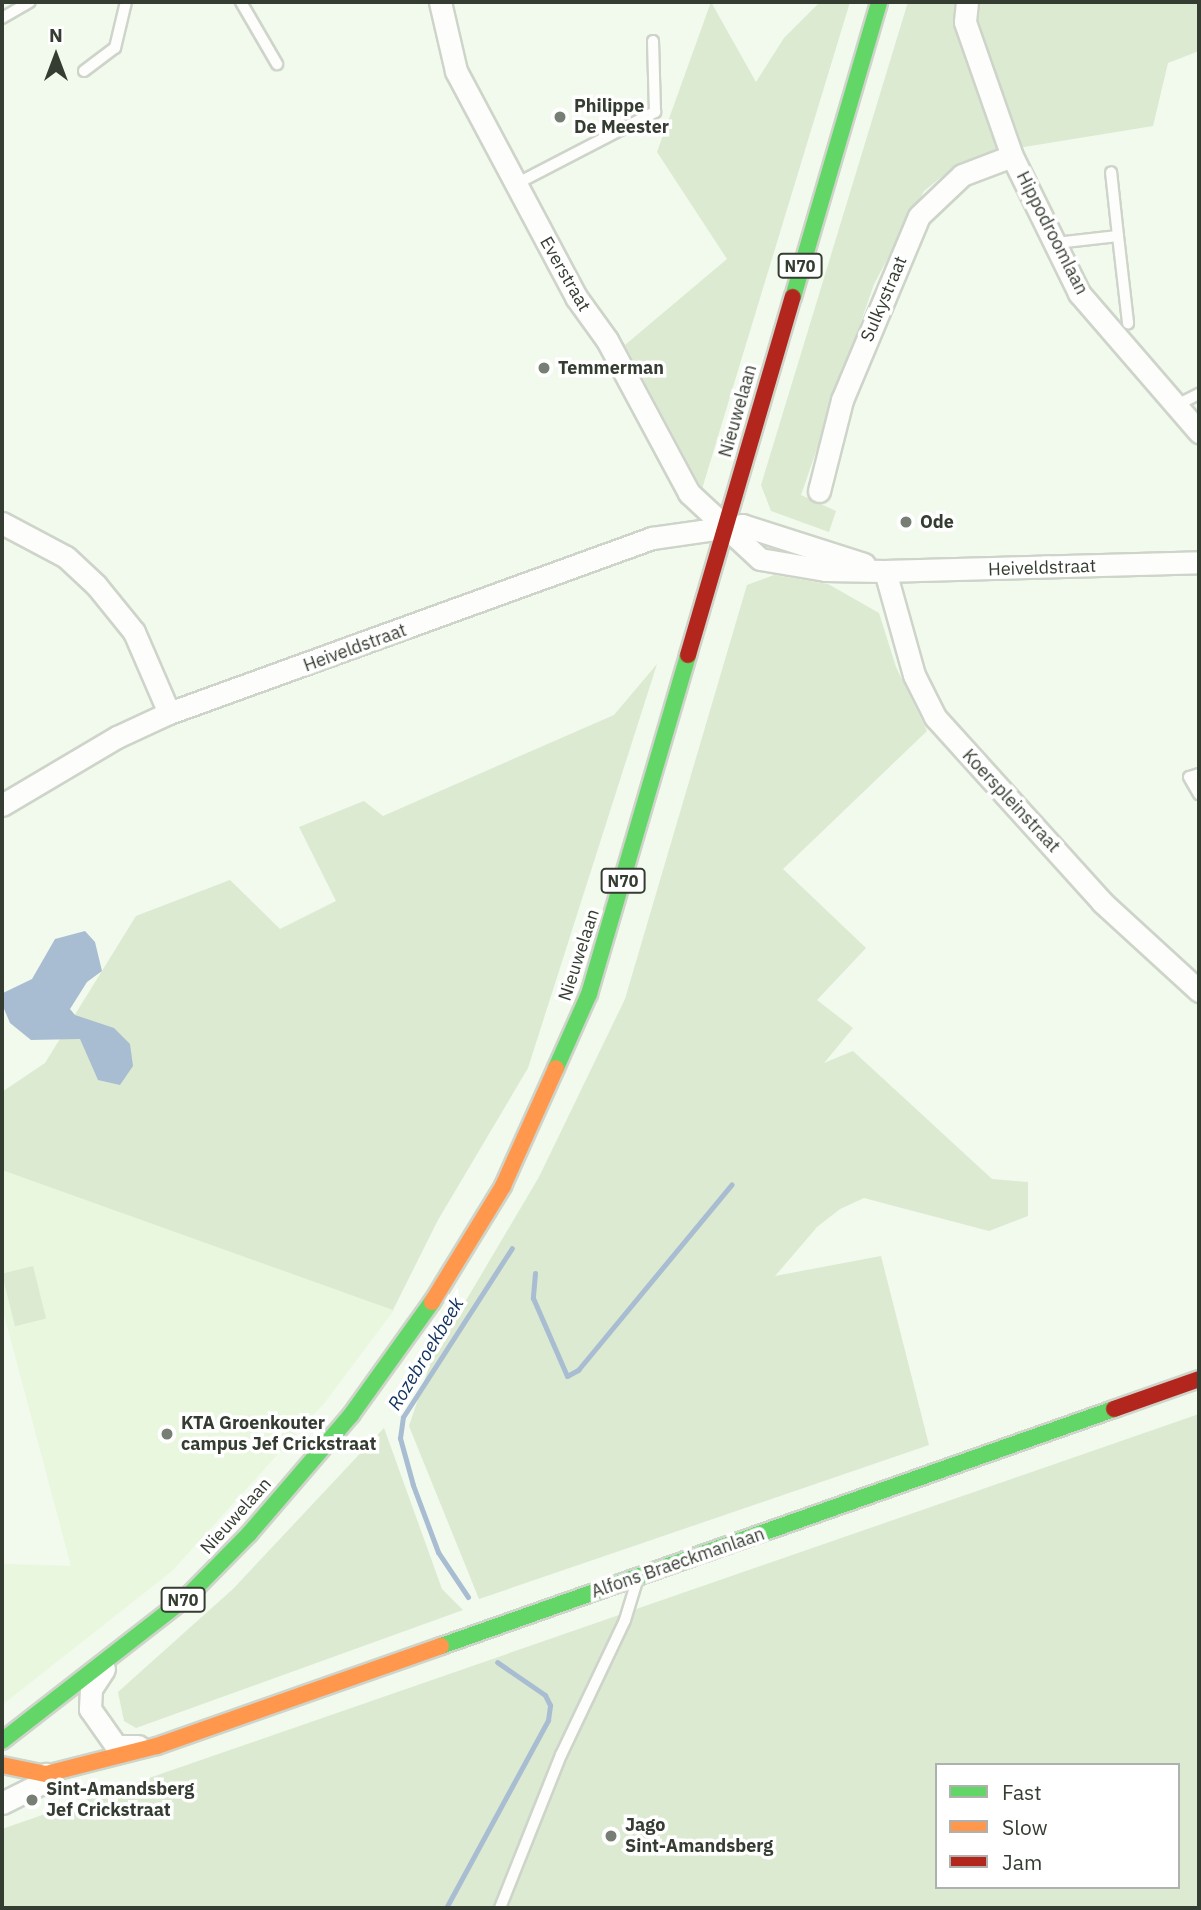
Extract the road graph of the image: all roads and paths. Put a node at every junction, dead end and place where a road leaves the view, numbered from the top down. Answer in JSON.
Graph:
{"nodes":[{"id":1,"x":30,"y":2,"type":"edge"},
{"id":2,"x":126,"y":2,"type":"edge"},
{"id":3,"x":241,"y":2,"type":"edge"},
{"id":4,"x":440,"y":2,"type":"edge"},
{"id":5,"x":879,"y":2,"type":"edge"},
{"id":6,"x":968,"y":2,"type":"edge"},
{"id":7,"x":2,"y":18,"type":"edge"},
{"id":8,"x":653,"y":41,"type":"dead end"},
{"id":9,"x":277,"y":64,"type":"dead end"},
{"id":10,"x":83,"y":71,"type":"dead end"},
{"id":11,"x":1012,"y":156,"type":"junction"},
{"id":12,"x":1111,"y":172,"type":"dead end"},
{"id":13,"x":516,"y":184,"type":"junction"},
{"id":14,"x":1118,"y":236,"type":"junction"},
{"id":15,"x":1056,"y":243,"type":"junction"},
{"id":16,"x":1128,"y":324,"type":"dead end"},
{"id":17,"x":1199,"y":394,"type":"edge"},
{"id":18,"x":1175,"y":406,"type":"junction"},
{"id":19,"x":1199,"y":432,"type":"edge"},
{"id":20,"x":819,"y":491,"type":"dead end"},
{"id":21,"x":2,"y":523,"type":"edge"},
{"id":22,"x":723,"y":530,"type":"junction"},
{"id":23,"x":1199,"y":562,"type":"edge"},
{"id":24,"x":886,"y":571,"type":"junction"},
{"id":25,"x":169,"y":713,"type":"junction"},
{"id":26,"x":1199,"y":774,"type":"edge"},
{"id":27,"x":1199,"y":794,"type":"edge"},
{"id":28,"x":2,"y":805,"type":"edge"},
{"id":29,"x":1199,"y":991,"type":"edge"},
{"id":30,"x":1199,"y":1379,"type":"edge"},
{"id":31,"x":638,"y":1577,"type":"junction"},
{"id":32,"x":110,"y":1659,"type":"junction"},
{"id":33,"x":2,"y":1741,"type":"edge"},
{"id":34,"x":158,"y":1746,"type":"junction"},
{"id":35,"x":2,"y":1765,"type":"edge"},
{"id":36,"x":46,"y":1774,"type":"junction"},
{"id":37,"x":2,"y":1803,"type":"edge"},
{"id":38,"x":500,"y":1908,"type":"edge"}],
"edges":[{"from":1,"to":7,"type":"lane"},
{"from":2,"to":10,"type":"lane"},
{"from":3,"to":9,"type":"lane"},
{"from":4,"to":13,"type":"street","name":"Everstraat"},
{"from":5,"to":22,"type":"main road","name":"Nieuwelaan","number":"N70"},
{"from":6,"to":11,"type":"street","name":"Hippodroomlaan"},
{"from":8,"to":13,"type":"lane"},
{"from":11,"to":15,"type":"street","name":"Hippodroomlaan"},
{"from":11,"to":20,"type":"street","name":"Sulkystraat"},
{"from":12,"to":14,"type":"lane"},
{"from":13,"to":22,"type":"street","name":"Everstraat"},
{"from":14,"to":15,"type":"lane"},
{"from":14,"to":16,"type":"lane"},
{"from":15,"to":18,"type":"street","name":"Hippodroomlaan"},
{"from":17,"to":18,"type":"lane"},
{"from":18,"to":19,"type":"street","name":"Hippodroomlaan"},
{"from":21,"to":25,"type":"street"},
{"from":22,"to":24,"type":"street","name":"Heiveldstraat"},
{"from":22,"to":25,"type":"street","name":"Heiveldstraat"},
{"from":22,"to":32,"type":"main road","name":"Nieuwelaan","number":"N70"},
{"from":23,"to":24,"type":"street","name":"Heiveldstraat"},
{"from":24,"to":29,"type":"street","name":"Koerspleinstraat"},
{"from":25,"to":28,"type":"street","name":"Heiveldstraat"},
{"from":26,"to":27,"type":"lane"},
{"from":30,"to":31,"type":"main road","name":"Alfons Braeckmanlaan"},
{"from":31,"to":34,"type":"main road","name":"Alfons Braeckmanlaan"},
{"from":31,"to":38,"type":"lane"},
{"from":32,"to":33,"type":"main road","name":"Nieuwelaan","number":"N70"},
{"from":32,"to":34,"type":"street","name":"Alfons Braeckmanlaan"},
{"from":34,"to":36,"type":"main road","name":"Alfons Braeckmanlaan"},
{"from":35,"to":36,"type":"main road","name":"Alfons Braeckmanlaan"},
{"from":36,"to":37,"type":"street","name":"Alfons Braeckmanlaan"}]}
